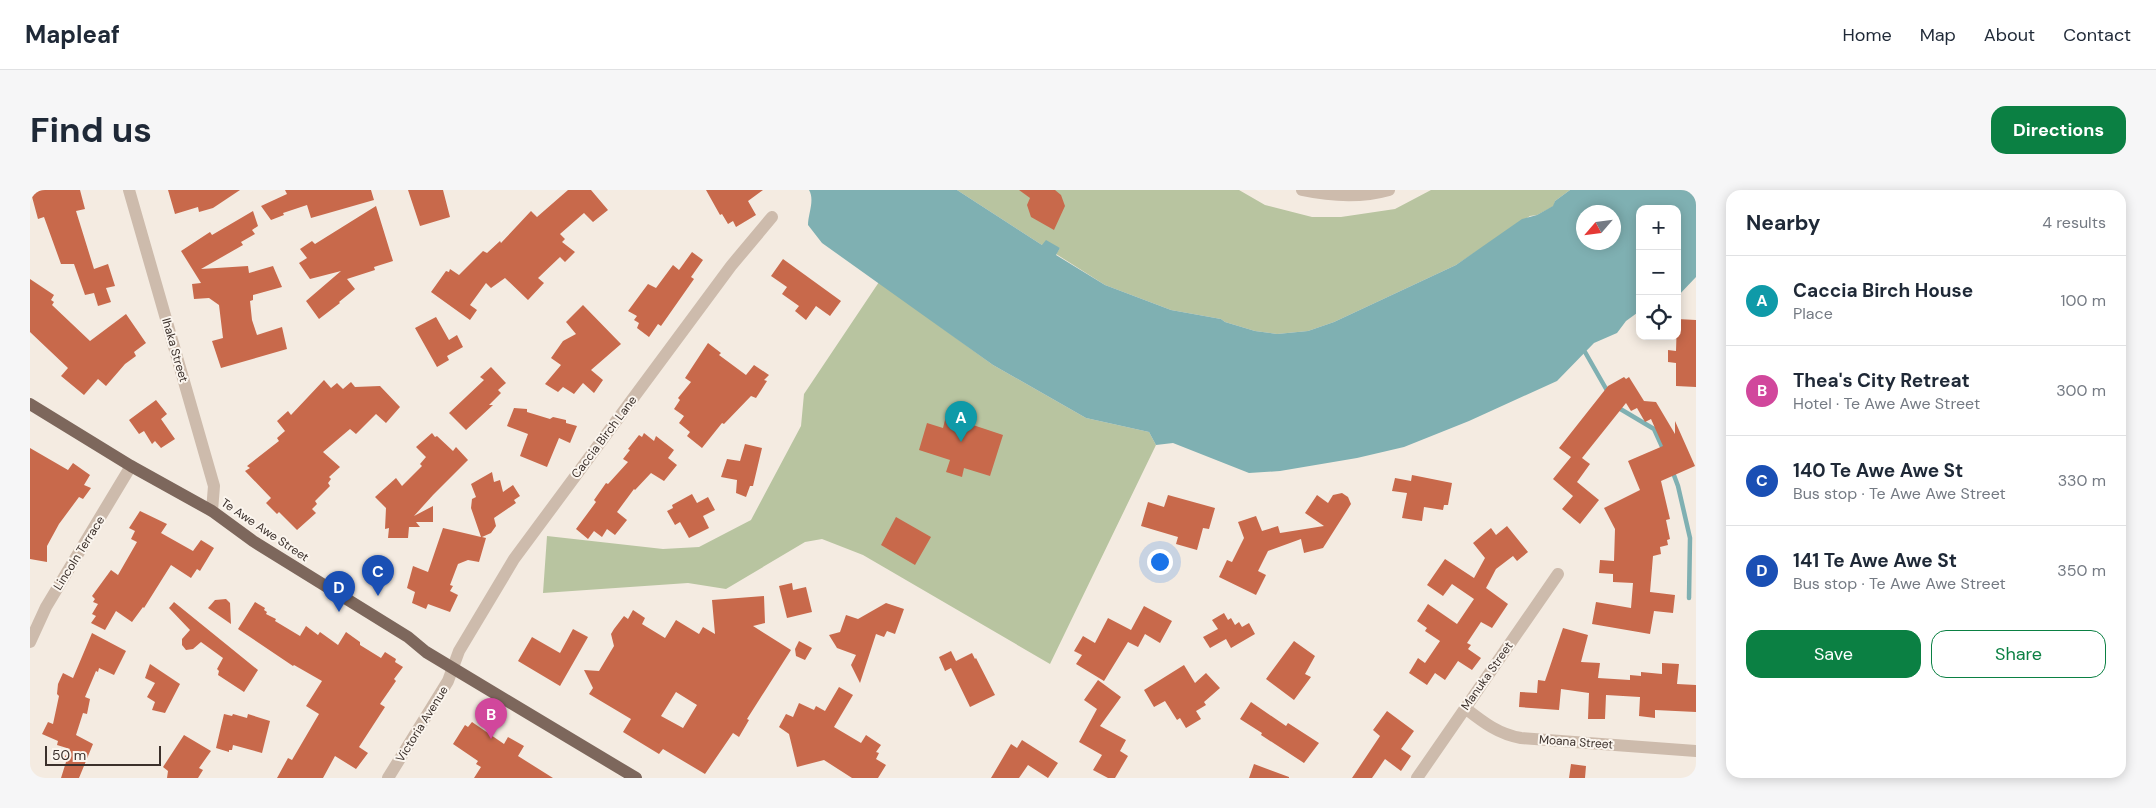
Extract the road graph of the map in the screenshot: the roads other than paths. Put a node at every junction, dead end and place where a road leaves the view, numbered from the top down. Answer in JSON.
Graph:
{"nodes":[{"id":1,"x":129,"y":190,"type":"edge"},
{"id":2,"x":1302,"y":190,"type":"edge"},
{"id":3,"x":1389,"y":190,"type":"edge"},
{"id":4,"x":772,"y":217,"type":"dead end"},
{"id":5,"x":30,"y":404,"type":"edge"},
{"id":6,"x":132,"y":466,"type":"junction"},
{"id":7,"x":212,"y":511,"type":"junction"},
{"id":8,"x":1558,"y":574,"type":"dead end"},
{"id":9,"x":30,"y":642,"type":"edge"},
{"id":10,"x":453,"y":669,"type":"junction"},
{"id":11,"x":1465,"y":708,"type":"junction"},
{"id":12,"x":1696,"y":751,"type":"edge"},
{"id":13,"x":388,"y":778,"type":"edge"},
{"id":14,"x":636,"y":778,"type":"edge"},
{"id":15,"x":1417,"y":778,"type":"edge"}],
"edges":[{"from":1,"to":7,"type":"street","name":"Ihaka Street"},
{"from":2,"to":3,"type":"street"},
{"from":4,"to":10,"type":"street","name":"Caccia Birch Lane"},
{"from":5,"to":6,"type":"main road","name":"Te Awe Awe Street"},
{"from":6,"to":7,"type":"main road","name":"Te Awe Awe Street"},
{"from":6,"to":9,"type":"street","name":"Lincoln Terrace"},
{"from":7,"to":10,"type":"main road","name":"Te Awe Awe Street"},
{"from":8,"to":11,"type":"street","name":"Manuka Street"},
{"from":10,"to":13,"type":"street","name":"Victoria Avenue"},
{"from":10,"to":14,"type":"main road","name":"Te Awe Awe Street"},
{"from":11,"to":12,"type":"street","name":"Moana Street"},
{"from":11,"to":15,"type":"street","name":"Manuka Street"}]}
